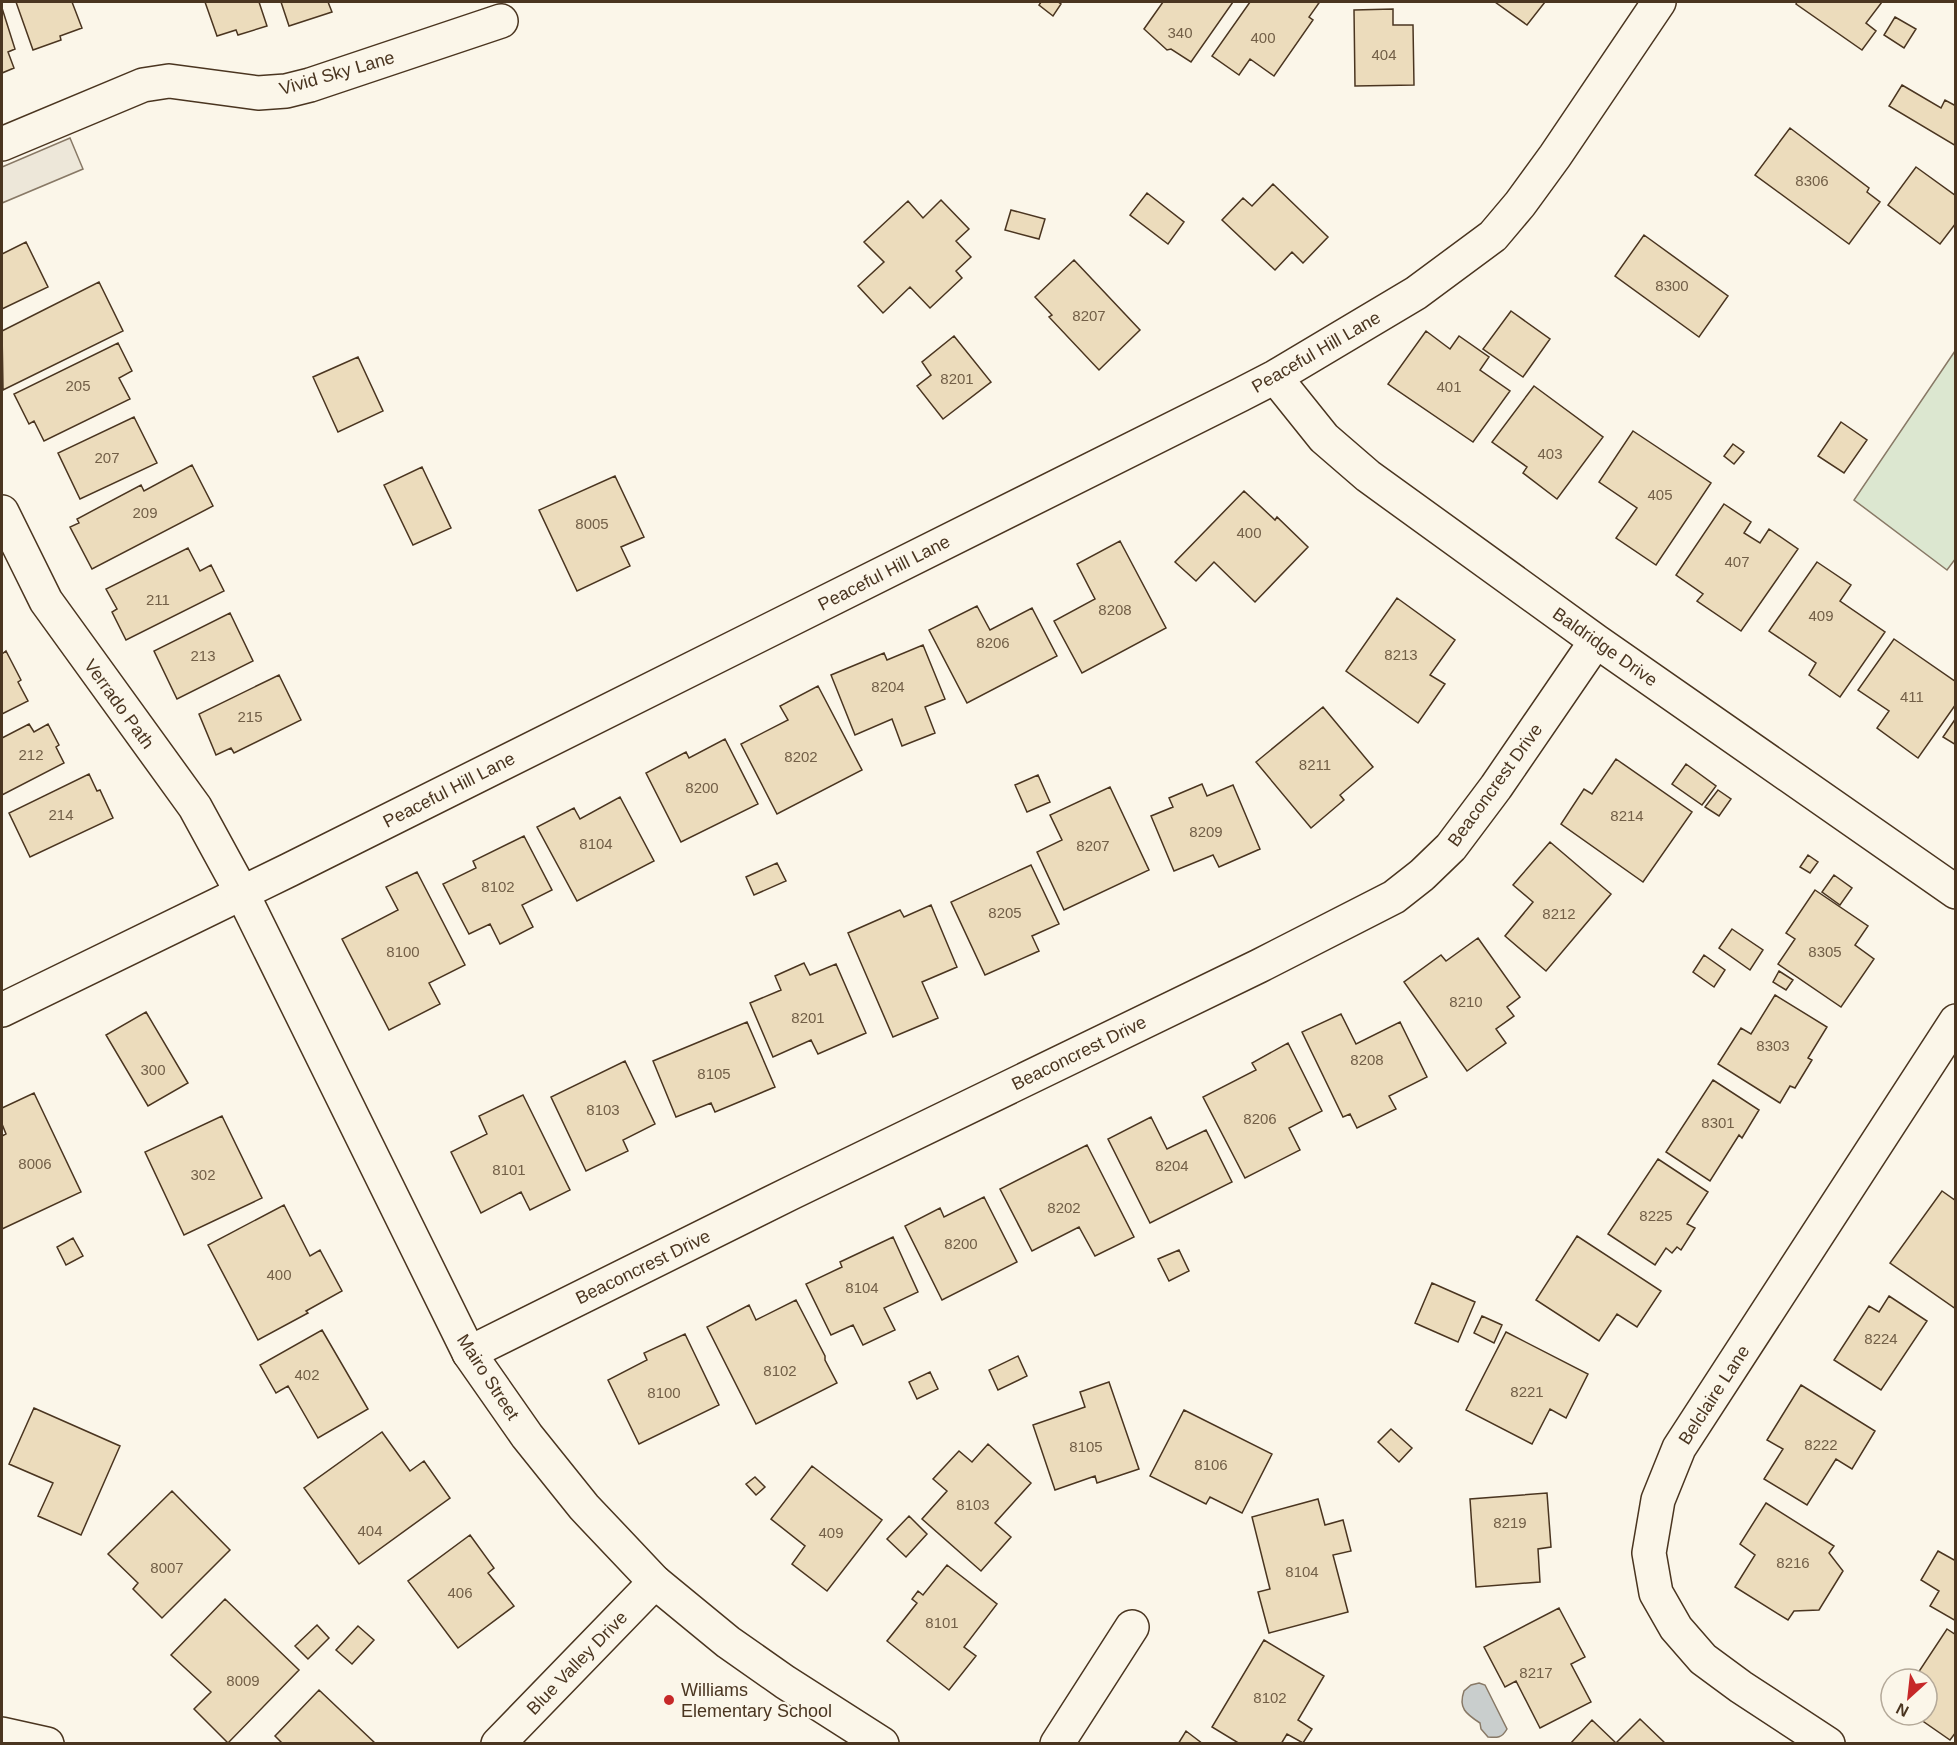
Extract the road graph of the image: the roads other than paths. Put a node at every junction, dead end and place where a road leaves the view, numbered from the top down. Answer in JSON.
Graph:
{"nodes":[{"id":1,"x":1659,"y":2,"type":"edge"},
{"id":2,"x":501,"y":21,"type":"dead end"},
{"id":3,"x":2,"y":144,"type":"edge"},
{"id":4,"x":1275,"y":377,"type":"junction"},
{"id":5,"x":2,"y":512,"type":"edge"},
{"id":6,"x":1596,"y":641,"type":"junction"},
{"id":7,"x":1956,"y":892,"type":"edge"},
{"id":8,"x":242,"y":893,"type":"junction"},
{"id":9,"x":2,"y":1010,"type":"edge"},
{"id":10,"x":1956,"y":1021,"type":"edge"},
{"id":11,"x":469,"y":1353,"type":"junction"},
{"id":12,"x":655,"y":1582,"type":"junction"},
{"id":13,"x":1132,"y":1627,"type":"dead end"},
{"id":14,"x":2,"y":1734,"type":"edge"},
{"id":15,"x":46,"y":1743,"type":"edge"},
{"id":16,"x":498,"y":1743,"type":"edge"},
{"id":17,"x":882,"y":1743,"type":"edge"},
{"id":18,"x":1057,"y":1743,"type":"edge"},
{"id":19,"x":1828,"y":1743,"type":"edge"}],
"edges":[{"from":1,"to":4,"type":"street","name":"Peaceful Hill Lane"},
{"from":2,"to":3,"type":"street","name":"Vivid Sky Lane"},
{"from":4,"to":6,"type":"street","name":"Baldridge Drive"},
{"from":4,"to":8,"type":"street","name":"Peaceful Hill Lane"},
{"from":5,"to":8,"type":"street","name":"Verrado Path"},
{"from":6,"to":7,"type":"street","name":"Baldridge Drive"},
{"from":6,"to":11,"type":"street","name":"Beaconcrest Drive"},
{"from":8,"to":9,"type":"street","name":"Peaceful Hill Lane"},
{"from":8,"to":11,"type":"street","name":"Mairo Street"},
{"from":10,"to":19,"type":"street","name":"Belclaire Lane"},
{"from":11,"to":12,"type":"street","name":"Mairo Street"},
{"from":12,"to":16,"type":"street","name":"Blue Valley Drive"},
{"from":12,"to":17,"type":"street","name":"Mairo Street"},
{"from":13,"to":18,"type":"street"},
{"from":14,"to":15,"type":"street"}]}
